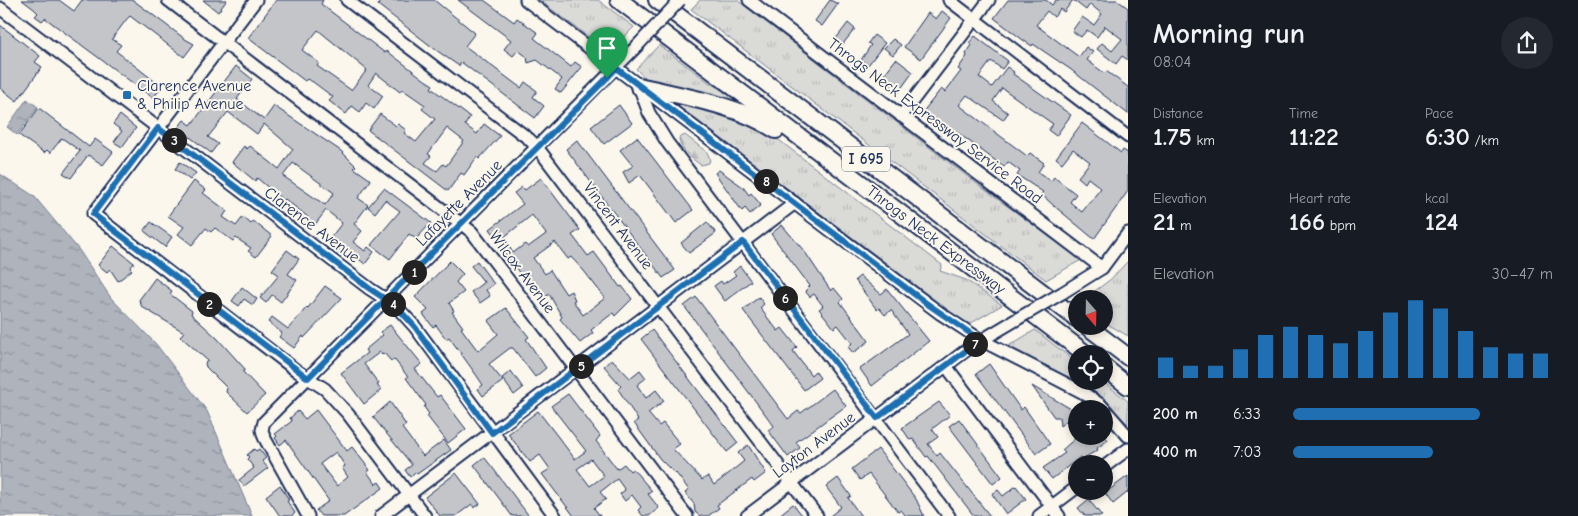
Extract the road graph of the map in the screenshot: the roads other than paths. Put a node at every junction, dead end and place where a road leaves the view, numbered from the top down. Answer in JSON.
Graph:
{"nodes":[{"id":1,"x":168,"y":0,"type":"edge"},
{"id":2,"x":256,"y":0,"type":"edge"},
{"id":3,"x":347,"y":0,"type":"edge"},
{"id":4,"x":526,"y":0,"type":"edge"},
{"id":5,"x":619,"y":0,"type":"edge"},
{"id":6,"x":657,"y":0,"type":"edge"},
{"id":7,"x":680,"y":0,"type":"edge"},
{"id":8,"x":749,"y":0,"type":"edge"},
{"id":9,"x":949,"y":0,"type":"edge"},
{"id":10,"x":989,"y":0,"type":"edge"},
{"id":11,"x":0,"y":8,"type":"edge"},
{"id":12,"x":974,"y":19,"type":"junction"},
{"id":13,"x":224,"y":42,"type":"junction"},
{"id":14,"x":616,"y":68,"type":"junction"},
{"id":15,"x":639,"y":86,"type":"junction"},
{"id":16,"x":901,"y":116,"type":"junction"},
{"id":17,"x":158,"y":128,"type":"junction"},
{"id":18,"x":1128,"y":137,"type":"edge"},
{"id":19,"x":537,"y":147,"type":"junction"},
{"id":20,"x":853,"y":177,"type":"junction"},
{"id":21,"x":795,"y":203,"type":"junction"},
{"id":22,"x":461,"y":224,"type":"junction"},
{"id":23,"x":1128,"y":233,"type":"edge"},
{"id":24,"x":743,"y":242,"type":"junction"},
{"id":25,"x":1128,"y":244,"type":"edge"},
{"id":26,"x":1114,"y":255,"type":"junction"},
{"id":27,"x":1102,"y":268,"type":"junction"},
{"id":28,"x":386,"y":300,"type":"junction"},
{"id":29,"x":658,"y":306,"type":"junction"},
{"id":30,"x":1068,"y":312,"type":"edge"},
{"id":31,"x":1099,"y":335,"type":"edge"},
{"id":32,"x":980,"y":340,"type":"junction"},
{"id":33,"x":1074,"y":345,"type":"edge"},
{"id":34,"x":1128,"y":357,"type":"edge"},
{"id":35,"x":946,"y":366,"type":"junction"},
{"id":36,"x":576,"y":370,"type":"junction"},
{"id":37,"x":1113,"y":374,"type":"edge"},
{"id":38,"x":308,"y":378,"type":"junction"},
{"id":39,"x":1128,"y":386,"type":"edge"},
{"id":40,"x":877,"y":418,"type":"junction"},
{"id":41,"x":492,"y":433,"type":"junction"},
{"id":42,"x":1128,"y":436,"type":"edge"},
{"id":43,"x":1128,"y":449,"type":"edge"},
{"id":44,"x":1113,"y":460,"type":"edge"},
{"id":45,"x":791,"y":482,"type":"junction"},
{"id":46,"x":409,"y":495,"type":"junction"},
{"id":47,"x":1068,"y":497,"type":"edge"},
{"id":48,"x":1055,"y":511,"type":"edge"},
{"id":49,"x":308,"y":516,"type":"edge"},
{"id":50,"x":381,"y":516,"type":"edge"},
{"id":51,"x":425,"y":516,"type":"edge"},
{"id":52,"x":555,"y":516,"type":"edge"},
{"id":53,"x":687,"y":516,"type":"edge"},
{"id":54,"x":747,"y":516,"type":"edge"},
{"id":55,"x":817,"y":516,"type":"edge"},
{"id":56,"x":949,"y":516,"type":"edge"},
{"id":57,"x":1039,"y":516,"type":"edge"}],
"edges":[{"from":1,"to":13,"type":"street","name":"Wilcox Avenue"},
{"from":2,"to":13,"type":"street"},
{"from":3,"to":19,"type":"street","name":"Vincent Avenue"},
{"from":4,"to":14,"type":"street"},
{"from":5,"to":20,"type":"highway","name":"Throgs Neck Expressway","number":"I 695"},
{"from":6,"to":30,"type":"highway","name":"Throgs Neck Expressway","number":"I 695"},
{"from":7,"to":14,"type":"street","name":"Lafayette Avenue","bridge":true},
{"from":8,"to":16,"type":"street","name":"Throgs Neck Expressway Service Road"},
{"from":9,"to":12,"type":"street"},
{"from":10,"to":12,"type":"street"},
{"from":11,"to":17,"type":"street","name":"Clarence Avenue"},
{"from":12,"to":16,"type":"street"},
{"from":12,"to":18,"type":"street"},
{"from":13,"to":17,"type":"street"},
{"from":13,"to":22,"type":"street","name":"Wilcox Avenue"},
{"from":14,"to":15,"type":"street"},
{"from":14,"to":19,"type":"street","name":"Lafayette Avenue"},
{"from":15,"to":20,"type":"highway"},
{"from":15,"to":21,"type":"street"},
{"from":15,"to":24,"type":"street"},
{"from":16,"to":27,"type":"street","name":"Throgs Neck Expressway Service Road"},
{"from":17,"to":28,"type":"street","name":"Clarence Avenue"},
{"from":17,"to":38,"type":"street"},
{"from":19,"to":22,"type":"street","name":"Lafayette Avenue"},
{"from":19,"to":29,"type":"street","name":"Vincent Avenue"},
{"from":20,"to":33,"type":"highway","name":"Throgs Neck Expressway","number":"I 695"},
{"from":21,"to":24,"type":"street"},
{"from":21,"to":32,"type":"street"},
{"from":22,"to":28,"type":"street","name":"Lafayette Avenue"},
{"from":22,"to":36,"type":"street","name":"Wilcox Avenue"},
{"from":23,"to":26,"type":"street"},
{"from":24,"to":29,"type":"street"},
{"from":24,"to":40,"type":"street"},
{"from":25,"to":26,"type":"street"},
{"from":26,"to":27,"type":"street","name":"Layton Avenue"},
{"from":27,"to":32,"type":"street","name":"Layton Avenue","bridge":true},
{"from":28,"to":38,"type":"street","name":"Lafayette Avenue"},
{"from":28,"to":41,"type":"street","name":"Clarence Avenue"},
{"from":29,"to":36,"type":"street"},
{"from":29,"to":45,"type":"street","name":"Vincent Avenue"},
{"from":31,"to":34,"type":"highway"},
{"from":32,"to":35,"type":"street","name":"Layton Avenue"},
{"from":32,"to":42,"type":"street"},
{"from":35,"to":40,"type":"street","name":"Layton Avenue"},
{"from":35,"to":48,"type":"street"},
{"from":36,"to":41,"type":"street"},
{"from":36,"to":53,"type":"street","name":"Wilcox Avenue"},
{"from":37,"to":39,"type":"highway"},
{"from":38,"to":46,"type":"street"},
{"from":38,"to":49,"type":"street","name":"Lafayette Avenue"},
{"from":40,"to":45,"type":"street","name":"Layton Avenue"},
{"from":40,"to":56,"type":"street"},
{"from":41,"to":46,"type":"street"},
{"from":41,"to":52,"type":"street","name":"Clarence Avenue"},
{"from":43,"to":44,"type":"street"},
{"from":45,"to":54,"type":"street","name":"Layton Avenue"},
{"from":45,"to":55,"type":"street","name":"Vincent Avenue"},
{"from":46,"to":50,"type":"street"},
{"from":46,"to":51,"type":"street"},
{"from":47,"to":48,"type":"street"},
{"from":48,"to":57,"type":"street"}]}
